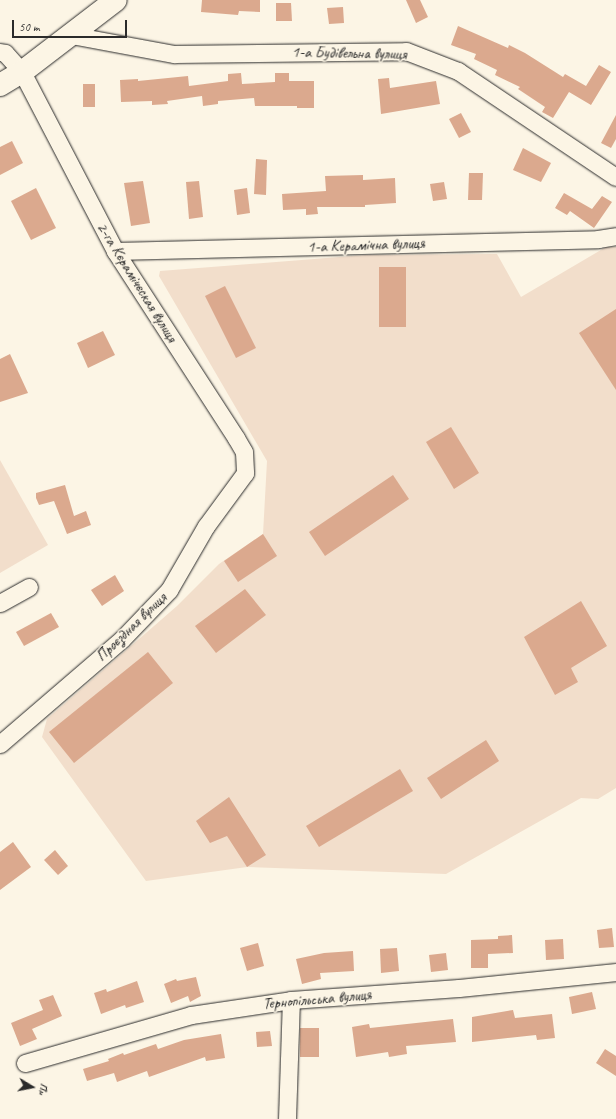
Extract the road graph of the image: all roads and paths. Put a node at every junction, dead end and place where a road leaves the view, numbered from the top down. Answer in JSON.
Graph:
{"nodes":[{"id":1,"x":116,"y":0,"type":"edge"},
{"id":2,"x":71,"y":35,"type":"junction"},
{"id":3,"x":0,"y":52,"type":"edge"},
{"id":4,"x":22,"y":72,"type":"junction"},
{"id":5,"x":0,"y":85,"type":"edge"},
{"id":6,"x":616,"y":177,"type":"edge"},
{"id":7,"x":616,"y":236,"type":"edge"},
{"id":8,"x":115,"y":251,"type":"junction"},
{"id":9,"x":234,"y":487,"type":"joint"},
{"id":10,"x":29,"y":587,"type":"dead end"},
{"id":11,"x":0,"y":603,"type":"edge"},
{"id":12,"x":0,"y":744,"type":"edge"},
{"id":13,"x":616,"y":972,"type":"edge"},
{"id":14,"x":291,"y":1000,"type":"junction"},
{"id":15,"x":25,"y":1063,"type":"dead end"},
{"id":16,"x":287,"y":1119,"type":"edge"}],
"edges":[{"from":1,"to":2,"type":"main road"},
{"from":2,"to":4,"type":"main road"},
{"from":2,"to":6,"type":"street","name":"1-а Будівельна вулиця"},
{"from":3,"to":4,"type":"street"},
{"from":4,"to":5,"type":"main road"},
{"from":4,"to":8,"type":"street","name":"2-га Кєрамічєская вулиця"},
{"from":7,"to":8,"type":"street","name":"1-а Керамічна вулиця"},
{"from":8,"to":9,"type":"street","name":"2-га Кєрамічєская вулиця"},
{"from":9,"to":12,"type":"street","name":"Проєздная вулиця"},
{"from":10,"to":11,"type":"street"},
{"from":13,"to":14,"type":"street","name":"Тернопільська вулиця"},
{"from":14,"to":15,"type":"street","name":"Тернопільська вулиця"},
{"from":14,"to":16,"type":"street"}]}
